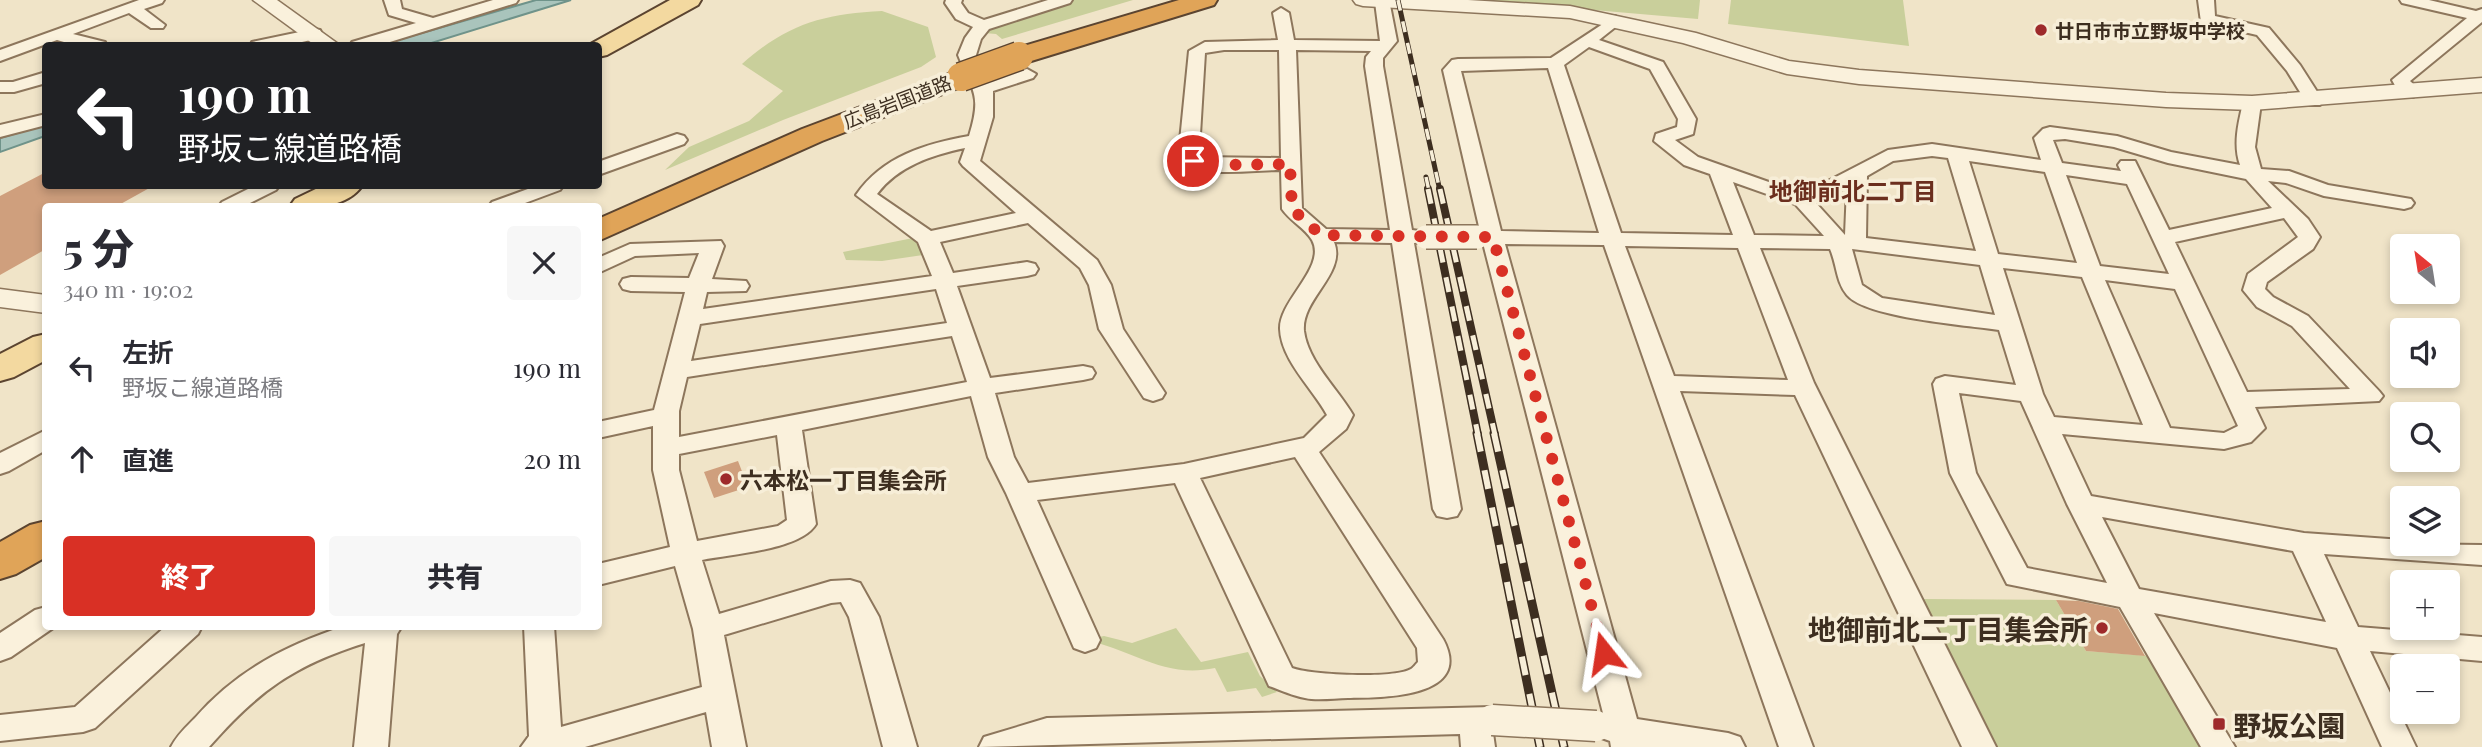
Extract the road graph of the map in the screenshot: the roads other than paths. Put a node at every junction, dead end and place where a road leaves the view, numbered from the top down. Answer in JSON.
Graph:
{"nodes":[{"id":1,"x":156,"y":0,"type":"edge"},
{"id":2,"x":263,"y":0,"type":"edge"},
{"id":3,"x":392,"y":0,"type":"edge"},
{"id":4,"x":510,"y":0,"type":"edge"},
{"id":5,"x":690,"y":0,"type":"edge"},
{"id":6,"x":954,"y":0,"type":"edge"},
{"id":7,"x":1064,"y":0,"type":"edge"},
{"id":8,"x":1170,"y":0,"type":"edge"},
{"id":9,"x":1205,"y":0,"type":"edge"},
{"id":10,"x":2206,"y":0,"type":"edge"},
{"id":11,"x":2408,"y":0,"type":"edge"},
{"id":12,"x":1373,"y":1,"type":"edge"},
{"id":13,"x":131,"y":7,"type":"junction"},
{"id":14,"x":1281,"y":13,"type":"dead end"},
{"id":15,"x":2481,"y":16,"type":"edge"},
{"id":16,"x":1615,"y":21,"type":"junction"},
{"id":17,"x":433,"y":23,"type":"junction"},
{"id":18,"x":157,"y":25,"type":"dead end"},
{"id":19,"x":984,"y":26,"type":"junction"},
{"id":20,"x":55,"y":34,"type":"junction"},
{"id":21,"x":322,"y":40,"type":"edge"},
{"id":22,"x":1587,"y":41,"type":"junction"},
{"id":23,"x":84,"y":42,"type":"edge"},
{"id":24,"x":301,"y":42,"type":"edge"},
{"id":25,"x":371,"y":42,"type":"edge"},
{"id":26,"x":1287,"y":46,"type":"junction"},
{"id":27,"x":1384,"y":46,"type":"junction"},
{"id":28,"x":602,"y":47,"type":"edge"},
{"id":29,"x":0,"y":56,"type":"edge"},
{"id":30,"x":1555,"y":63,"type":"junction"},
{"id":31,"x":1027,"y":74,"type":"dead end"},
{"id":32,"x":966,"y":77,"type":"junction"},
{"id":33,"x":42,"y":78,"type":"edge"},
{"id":34,"x":2482,"y":85,"type":"edge"},
{"id":35,"x":0,"y":87,"type":"edge"},
{"id":36,"x":2413,"y":92,"type":"junction"},
{"id":37,"x":2314,"y":101,"type":"junction"},
{"id":38,"x":2252,"y":103,"type":"junction"},
{"id":39,"x":42,"y":120,"type":"edge"},
{"id":40,"x":0,"y":131,"type":"edge"},
{"id":41,"x":677,"y":140,"type":"dead end"},
{"id":42,"x":977,"y":140,"type":"junction"},
{"id":43,"x":2117,"y":142,"type":"junction"},
{"id":44,"x":1956,"y":152,"type":"junction"},
{"id":45,"x":1290,"y":164,"type":"junction"},
{"id":46,"x":2053,"y":166,"type":"junction"},
{"id":47,"x":602,"y":168,"type":"edge"},
{"id":48,"x":1719,"y":172,"type":"junction"},
{"id":49,"x":1857,"y":173,"type":"junction"},
{"id":50,"x":2253,"y":174,"type":"junction"},
{"id":51,"x":2135,"y":179,"type":"junction"},
{"id":52,"x":263,"y":189,"type":"edge"},
{"id":53,"x":340,"y":189,"type":"edge"},
{"id":54,"x":545,"y":189,"type":"edge"},
{"id":55,"x":1802,"y":200,"type":"junction"},
{"id":56,"x":235,"y":203,"type":"edge"},
{"id":57,"x":312,"y":203,"type":"edge"},
{"id":58,"x":507,"y":203,"type":"edge"},
{"id":59,"x":2404,"y":203,"type":"dead end"},
{"id":60,"x":2288,"y":211,"type":"junction"},
{"id":61,"x":602,"y":212,"type":"edge"},
{"id":62,"x":1031,"y":216,"type":"junction"},
{"id":63,"x":602,"y":229,"type":"edge"},
{"id":64,"x":1321,"y":235,"type":"junction"},
{"id":65,"x":1402,"y":237,"type":"junction"},
{"id":66,"x":1485,"y":237,"type":"junction"},
{"id":67,"x":927,"y":238,"type":"junction"},
{"id":68,"x":2162,"y":238,"type":"junction"},
{"id":69,"x":1612,"y":239,"type":"junction"},
{"id":70,"x":1747,"y":241,"type":"junction"},
{"id":71,"x":1847,"y":243,"type":"junction"},
{"id":72,"x":1989,"y":257,"type":"junction"},
{"id":73,"x":602,"y":265,"type":"edge"},
{"id":74,"x":1027,"y":269,"type":"dead end"},
{"id":75,"x":2090,"y":270,"type":"junction"},
{"id":76,"x":945,"y":281,"type":"junction"},
{"id":77,"x":2184,"y":283,"type":"junction"},
{"id":78,"x":631,"y":284,"type":"dead end"},
{"id":79,"x":698,"y":285,"type":"junction"},
{"id":80,"x":738,"y":286,"type":"dead end"},
{"id":81,"x":0,"y":298,"type":"edge"},
{"id":82,"x":42,"y":303,"type":"edge"},
{"id":83,"x":690,"y":318,"type":"junction"},
{"id":84,"x":2009,"y":324,"type":"junction"},
{"id":85,"x":960,"y":328,"type":"junction"},
{"id":86,"x":42,"y":347,"type":"edge"},
{"id":87,"x":0,"y":369,"type":"edge"},
{"id":88,"x":676,"y":371,"type":"junction"},
{"id":89,"x":1083,"y":373,"type":"dead end"},
{"id":90,"x":1664,"y":383,"type":"junction"},
{"id":91,"x":981,"y":387,"type":"junction"},
{"id":92,"x":1805,"y":388,"type":"junction"},
{"id":93,"x":1153,"y":393,"type":"dead end"},
{"id":94,"x":2031,"y":394,"type":"junction"},
{"id":95,"x":2239,"y":400,"type":"junction"},
{"id":96,"x":666,"y":415,"type":"junction"},
{"id":97,"x":788,"y":424,"type":"junction"},
{"id":98,"x":2045,"y":424,"type":"junction"},
{"id":99,"x":602,"y":429,"type":"edge"},
{"id":100,"x":2160,"y":435,"type":"junction"},
{"id":101,"x":42,"y":440,"type":"edge"},
{"id":102,"x":1302,"y":447,"type":"junction"},
{"id":103,"x":666,"y":448,"type":"junction"},
{"id":104,"x":0,"y":465,"type":"edge"},
{"id":105,"x":1184,"y":473,"type":"junction"},
{"id":106,"x":1020,"y":493,"type":"junction"},
{"id":107,"x":2081,"y":504,"type":"junction"},
{"id":108,"x":1447,"y":509,"type":"dead end"},
{"id":109,"x":42,"y":513,"type":"edge"},
{"id":110,"x":0,"y":538,"type":"edge"},
{"id":111,"x":42,"y":538,"type":"edge"},
{"id":112,"x":2304,"y":542,"type":"junction"},
{"id":113,"x":686,"y":553,"type":"junction"},
{"id":114,"x":2482,"y":555,"type":"edge"},
{"id":115,"x":0,"y":563,"type":"edge"},
{"id":116,"x":602,"y":574,"type":"edge"},
{"id":117,"x":2129,"y":597,"type":"junction"},
{"id":118,"x":42,"y":621,"type":"edge"},
{"id":119,"x":708,"y":629,"type":"junction"},
{"id":120,"x":183,"y":630,"type":"edge"},
{"id":121,"x":372,"y":630,"type":"edge"},
{"id":122,"x":384,"y":630,"type":"edge"},
{"id":123,"x":539,"y":630,"type":"edge"},
{"id":124,"x":2348,"y":638,"type":"junction"},
{"id":125,"x":1085,"y":640,"type":"dead end"},
{"id":126,"x":0,"y":649,"type":"edge"},
{"id":127,"x":2482,"y":649,"type":"edge"},
{"id":128,"x":720,"y":695,"type":"junction"},
{"id":129,"x":0,"y":728,"type":"edge"},
{"id":130,"x":1482,"y":729,"type":"edge"},
{"id":131,"x":1616,"y":734,"type":"edge"},
{"id":132,"x":1126,"y":738,"type":"edge"},
{"id":133,"x":543,"y":746,"type":"edge"},
{"id":134,"x":188,"y":747,"type":"edge"},
{"id":135,"x":371,"y":747,"type":"edge"},
{"id":136,"x":729,"y":747,"type":"edge"},
{"id":137,"x":900,"y":747,"type":"edge"},
{"id":138,"x":996,"y":747,"type":"edge"},
{"id":139,"x":1728,"y":747,"type":"edge"},
{"id":140,"x":1796,"y":747,"type":"edge"},
{"id":141,"x":1979,"y":747,"type":"edge"},
{"id":142,"x":2218,"y":747,"type":"edge"},
{"id":143,"x":2400,"y":747,"type":"edge"}],
"edges":[{"from":1,"to":13,"type":"street"},
{"from":2,"to":21,"type":"street"},
{"from":3,"to":17,"type":"street"},
{"from":4,"to":17,"type":"street"},
{"from":5,"to":28,"type":"main road"},
{"from":6,"to":19,"type":"street"},
{"from":7,"to":19,"type":"street"},
{"from":8,"to":32,"type":"highway","name":"広島岩国道路"},
{"from":9,"to":32,"type":"highway","name":"広島岩国道路","bridge":true},
{"from":10,"to":37,"type":"street"},
{"from":11,"to":15,"type":"street"},
{"from":12,"to":16,"type":"street"},
{"from":12,"to":27,"type":"street"},
{"from":13,"to":18,"type":"street"},
{"from":13,"to":20,"type":"street"},
{"from":14,"to":26,"type":"street"},
{"from":15,"to":36,"type":"street"},
{"from":16,"to":22,"type":"street"},
{"from":16,"to":38,"type":"street"},
{"from":17,"to":25,"type":"street"},
{"from":19,"to":32,"type":"street"},
{"from":20,"to":23,"type":"street"},
{"from":20,"to":29,"type":"street"},
{"from":21,"to":24,"type":"street"},
{"from":22,"to":30,"type":"street"},
{"from":22,"to":48,"type":"street"},
{"from":26,"to":27,"type":"street"},
{"from":26,"to":45,"type":"street"},
{"from":26,"to":45,"type":"street"},
{"from":27,"to":65,"type":"street"},
{"from":30,"to":66,"type":"street"},
{"from":30,"to":69,"type":"street"},
{"from":31,"to":32,"type":"street"},
{"from":32,"to":42,"type":"street"},
{"from":32,"to":61,"type":"highway","name":"広島岩国道路"},
{"from":32,"to":63,"type":"highway","name":"広島岩国道路"},
{"from":33,"to":35,"type":"street"},
{"from":34,"to":36,"type":"street"},
{"from":36,"to":37,"type":"street"},
{"from":37,"to":38,"type":"street"},
{"from":38,"to":50,"type":"street"},
{"from":39,"to":40,"type":"street"},
{"from":41,"to":47,"type":"street"},
{"from":42,"to":62,"type":"street"},
{"from":42,"to":67,"type":"street"},
{"from":43,"to":46,"type":"street"},
{"from":43,"to":50,"type":"street"},
{"from":43,"to":51,"type":"street"},
{"from":44,"to":46,"type":"street"},
{"from":44,"to":49,"type":"street"},
{"from":44,"to":72,"type":"street"},
{"from":45,"to":64,"type":"street"},
{"from":46,"to":51,"type":"street"},
{"from":46,"to":75,"type":"street"},
{"from":48,"to":55,"type":"street"},
{"from":48,"to":70,"type":"street"},
{"from":49,"to":55,"type":"street"},
{"from":49,"to":71,"type":"street"},
{"from":50,"to":59,"type":"street"},
{"from":50,"to":60,"type":"street"},
{"from":51,"to":68,"type":"street"},
{"from":52,"to":56,"type":"street"},
{"from":53,"to":57,"type":"main road"},
{"from":54,"to":58,"type":"street"},
{"from":55,"to":71,"type":"street"},
{"from":60,"to":68,"type":"street"},
{"from":60,"to":95,"type":"street"},
{"from":62,"to":67,"type":"street"},
{"from":62,"to":93,"type":"street"},
{"from":64,"to":65,"type":"street"},
{"from":64,"to":102,"type":"street"},
{"from":65,"to":66,"type":"street","bridge":true},
{"from":65,"to":108,"type":"street"},
{"from":66,"to":69,"type":"street"},
{"from":66,"to":131,"type":"street"},
{"from":67,"to":76,"type":"street"},
{"from":68,"to":77,"type":"street"},
{"from":69,"to":70,"type":"street"},
{"from":69,"to":90,"type":"street"},
{"from":70,"to":71,"type":"street"},
{"from":70,"to":92,"type":"street"},
{"from":71,"to":72,"type":"street"},
{"from":71,"to":84,"type":"street"},
{"from":72,"to":75,"type":"street"},
{"from":72,"to":84,"type":"street"},
{"from":73,"to":79,"type":"street"},
{"from":74,"to":76,"type":"street"},
{"from":75,"to":77,"type":"street"},
{"from":75,"to":100,"type":"street"},
{"from":76,"to":83,"type":"street"},
{"from":76,"to":85,"type":"street"},
{"from":77,"to":95,"type":"street"},
{"from":78,"to":79,"type":"street"},
{"from":79,"to":80,"type":"street"},
{"from":79,"to":83,"type":"street"},
{"from":81,"to":82,"type":"street"},
{"from":83,"to":88,"type":"street"},
{"from":84,"to":94,"type":"street"},
{"from":85,"to":88,"type":"street"},
{"from":85,"to":91,"type":"street"},
{"from":86,"to":87,"type":"main road"},
{"from":88,"to":96,"type":"street"},
{"from":89,"to":91,"type":"street"},
{"from":90,"to":92,"type":"street"},
{"from":90,"to":140,"type":"street"},
{"from":91,"to":97,"type":"street"},
{"from":91,"to":106,"type":"street"},
{"from":92,"to":141,"type":"street"},
{"from":94,"to":98,"type":"street"},
{"from":94,"to":117,"type":"street"},
{"from":95,"to":100,"type":"street"},
{"from":96,"to":99,"type":"street"},
{"from":96,"to":103,"type":"street"},
{"from":97,"to":103,"type":"street"},
{"from":97,"to":113,"type":"street"},
{"from":98,"to":100,"type":"street"},
{"from":98,"to":107,"type":"street"},
{"from":101,"to":104,"type":"street"},
{"from":102,"to":105,"type":"street"},
{"from":102,"to":105,"type":"street"},
{"from":103,"to":113,"type":"street"},
{"from":105,"to":106,"type":"street"},
{"from":106,"to":125,"type":"street"},
{"from":107,"to":112,"type":"street"},
{"from":107,"to":117,"type":"street"},
{"from":109,"to":110,"type":"highway"},
{"from":111,"to":115,"type":"highway"},
{"from":112,"to":114,"type":"street"},
{"from":112,"to":124,"type":"street"},
{"from":113,"to":116,"type":"street"},
{"from":113,"to":119,"type":"street"},
{"from":117,"to":124,"type":"street"},
{"from":117,"to":142,"type":"street"},
{"from":118,"to":126,"type":"street"},
{"from":119,"to":128,"type":"street"},
{"from":119,"to":137,"type":"street"},
{"from":120,"to":129,"type":"street"},
{"from":121,"to":134,"type":"street"},
{"from":122,"to":135,"type":"street"},
{"from":123,"to":133,"type":"street"},
{"from":124,"to":127,"type":"street"},
{"from":124,"to":143,"type":"street"},
{"from":128,"to":133,"type":"street"},
{"from":128,"to":136,"type":"street"},
{"from":130,"to":131,"type":"street","bridge":true},
{"from":130,"to":132,"type":"street"},
{"from":131,"to":139,"type":"street"},
{"from":132,"to":138,"type":"street"}]}
